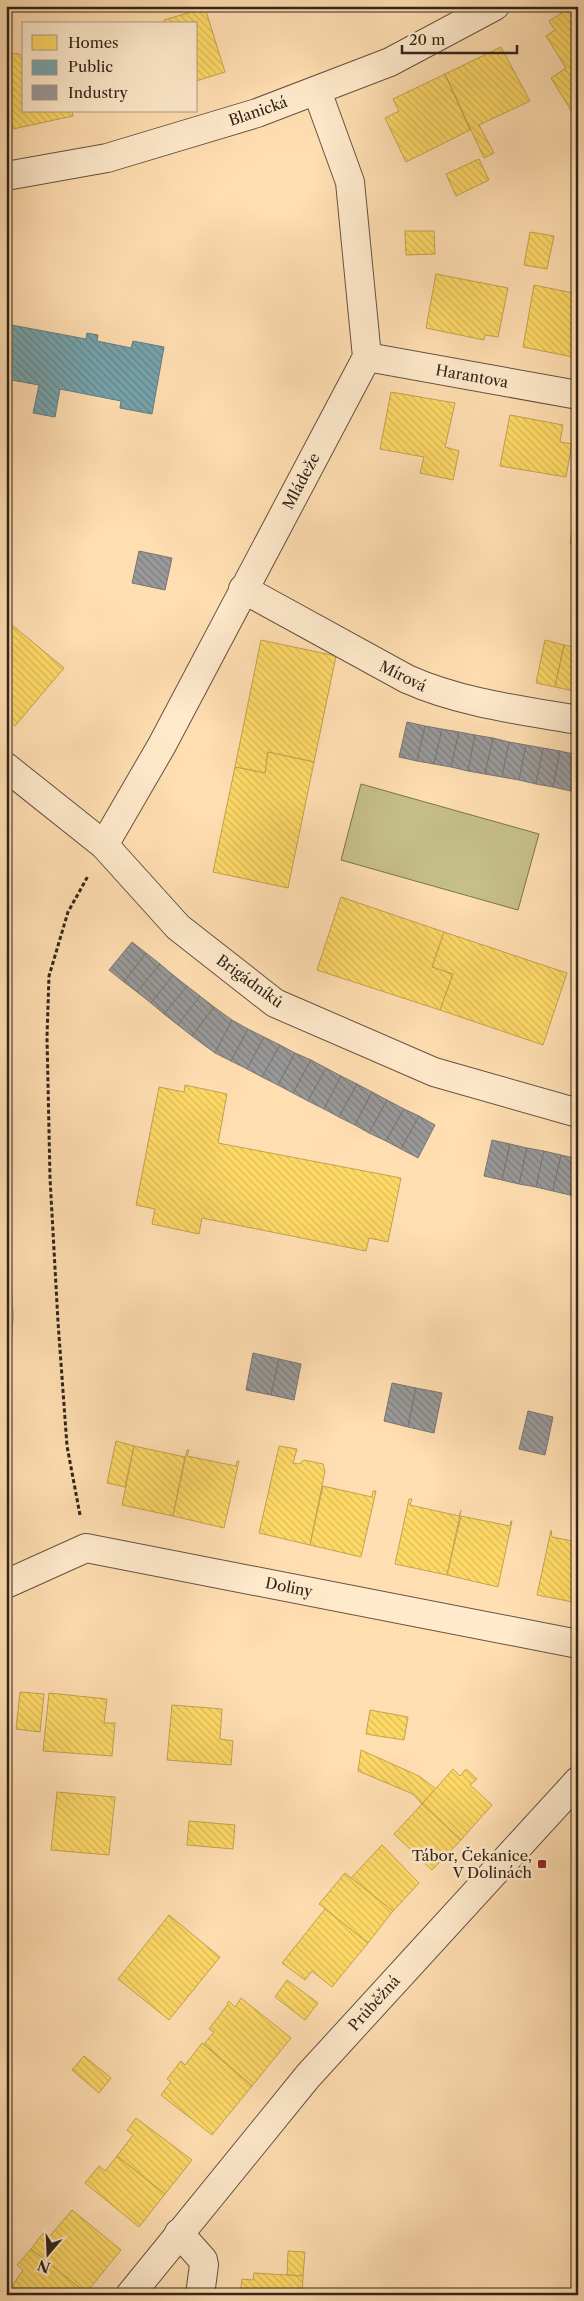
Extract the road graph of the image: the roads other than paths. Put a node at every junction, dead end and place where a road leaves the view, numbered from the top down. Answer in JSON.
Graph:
{"nodes":[{"id":1,"x":495,"y":6,"type":"edge"},
{"id":2,"x":317,"y":90,"type":"junction"},
{"id":3,"x":6,"y":176,"type":"edge"},
{"id":4,"x":367,"y":357,"type":"junction"},
{"id":5,"x":578,"y":395,"type":"edge"},
{"id":6,"x":243,"y":589,"type":"junction"},
{"id":7,"x":578,"y":720,"type":"edge"},
{"id":8,"x":6,"y":767,"type":"edge"},
{"id":9,"x":104,"y":845,"type":"junction"},
{"id":10,"x":578,"y":1113,"type":"edge"},
{"id":11,"x":6,"y":1584,"type":"edge"},
{"id":12,"x":578,"y":1644,"type":"edge"},
{"id":13,"x":578,"y":1781,"type":"edge"},
{"id":14,"x":179,"y":2233,"type":"junction"},
{"id":15,"x":130,"y":2295,"type":"edge"},
{"id":16,"x":200,"y":2295,"type":"edge"}],
"edges":[{"from":1,"to":2,"type":"street","name":"Blanická"},
{"from":2,"to":3,"type":"street","name":"Blanická"},
{"from":2,"to":4,"type":"street"},
{"from":4,"to":5,"type":"street","name":"Harantova"},
{"from":4,"to":6,"type":"street","name":"Mládeže"},
{"from":6,"to":7,"type":"street","name":"Mírová"},
{"from":6,"to":9,"type":"street","name":"Mládeže"},
{"from":8,"to":9,"type":"street","name":"Brigádníků"},
{"from":9,"to":10,"type":"street","name":"Brigádníků"},
{"from":11,"to":12,"type":"street","name":"Doliny"},
{"from":13,"to":14,"type":"street","name":"Průběžná"},
{"from":14,"to":15,"type":"street","name":"Průběžná"},
{"from":14,"to":16,"type":"street"}]}
